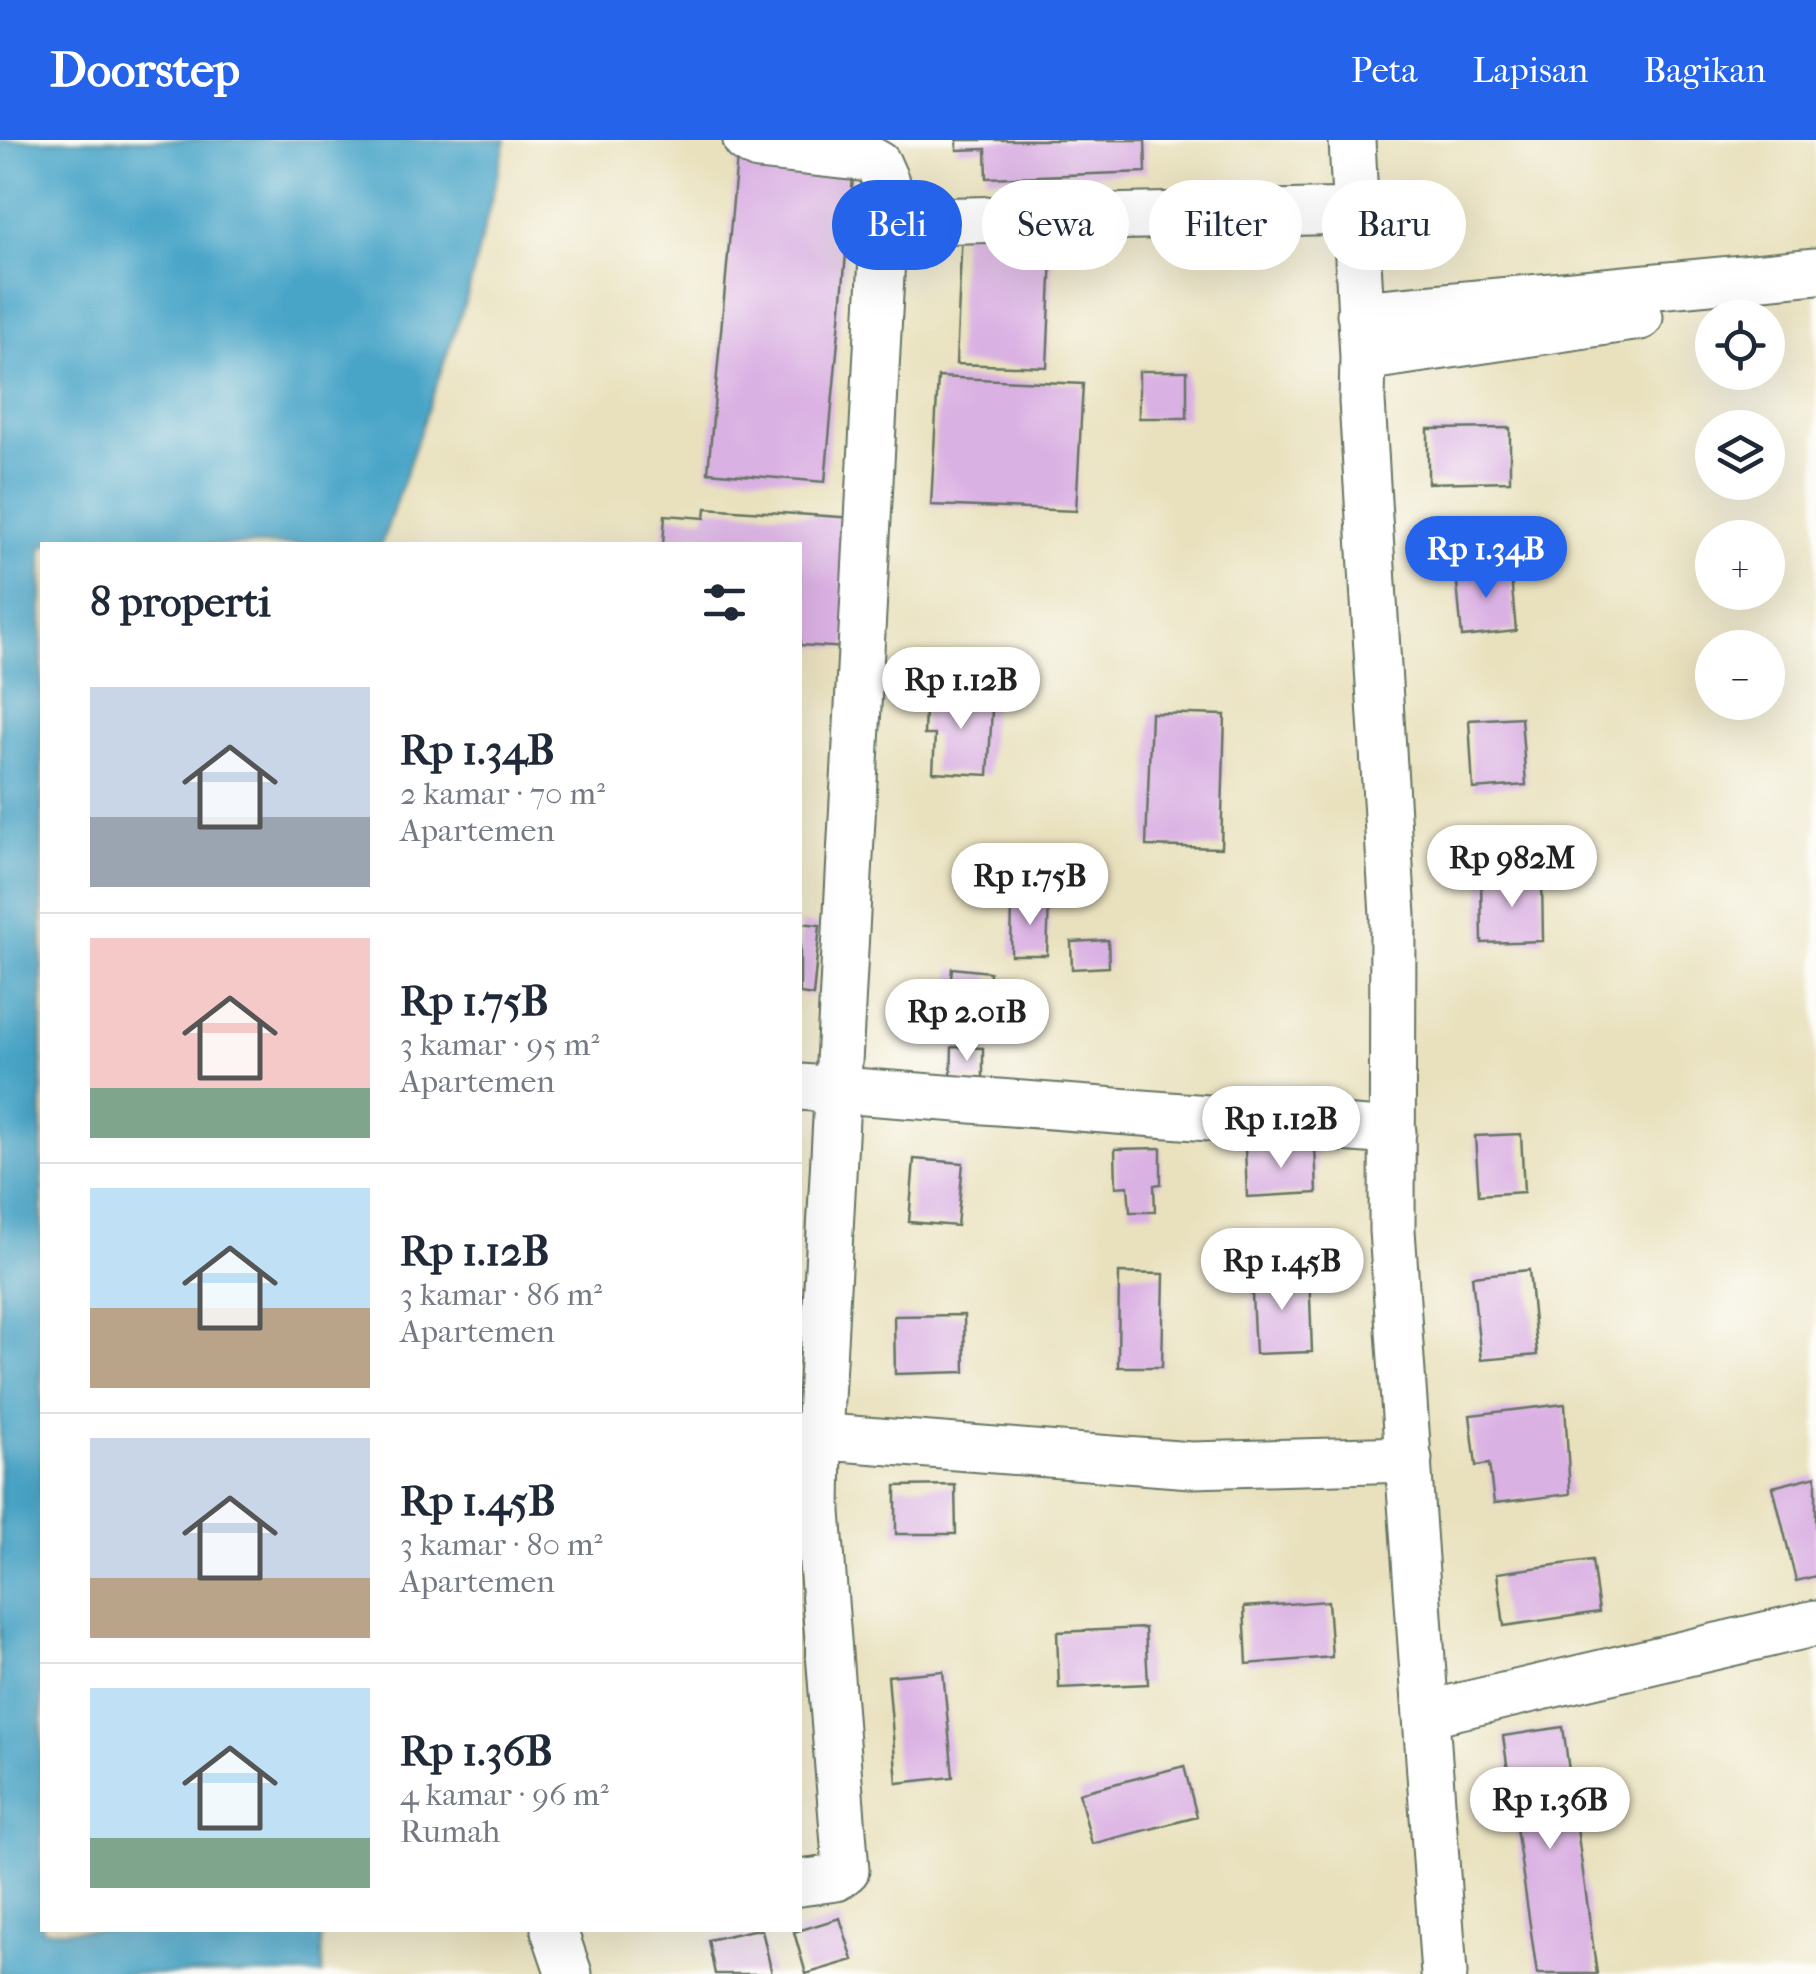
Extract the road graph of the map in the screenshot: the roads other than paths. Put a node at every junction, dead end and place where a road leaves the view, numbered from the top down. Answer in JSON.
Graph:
{"nodes":[{"id":1,"x":746,"y":140,"type":"edge"},
{"id":2,"x":1352,"y":140,"type":"edge"},
{"id":3,"x":885,"y":180,"type":"edge"},
{"id":4,"x":1354,"y":180,"type":"edge"},
{"id":5,"x":1322,"y":212,"type":"edge"},
{"id":6,"x":962,"y":220,"type":"edge"},
{"id":7,"x":880,"y":270,"type":"edge"},
{"id":8,"x":1358,"y":270,"type":"edge"},
{"id":9,"x":1816,"y":271,"type":"edge"},
{"id":10,"x":1816,"y":296,"type":"edge"},
{"id":11,"x":1362,"y":336,"type":"junction"},
{"id":12,"x":820,"y":1088,"type":"edge"},
{"id":13,"x":1392,"y":1132,"type":"junction"},
{"id":14,"x":810,"y":1436,"type":"edge"},
{"id":15,"x":1408,"y":1459,"type":"junction"},
{"id":16,"x":1816,"y":1623,"type":"edge"},
{"id":17,"x":1426,"y":1714,"type":"junction"},
{"id":18,"x":802,"y":1883,"type":"edge"},
{"id":19,"x":555,"y":1932,"type":"edge"},
{"id":20,"x":570,"y":1974,"type":"edge"},
{"id":21,"x":1444,"y":1974,"type":"edge"}],
"edges":[{"from":1,"to":3,"type":"street"},
{"from":2,"to":4,"type":"street"},
{"from":5,"to":6,"type":"street"},
{"from":7,"to":12,"type":"street"},
{"from":8,"to":11,"type":"street"},
{"from":9,"to":11,"type":"street"},
{"from":10,"to":11,"type":"street"},
{"from":11,"to":13,"type":"street"},
{"from":12,"to":13,"type":"street"},
{"from":12,"to":14,"type":"street"},
{"from":13,"to":15,"type":"street"},
{"from":14,"to":15,"type":"street"},
{"from":14,"to":18,"type":"street"},
{"from":15,"to":17,"type":"street"},
{"from":16,"to":17,"type":"street"},
{"from":17,"to":21,"type":"street"},
{"from":19,"to":20,"type":"street"}]}
